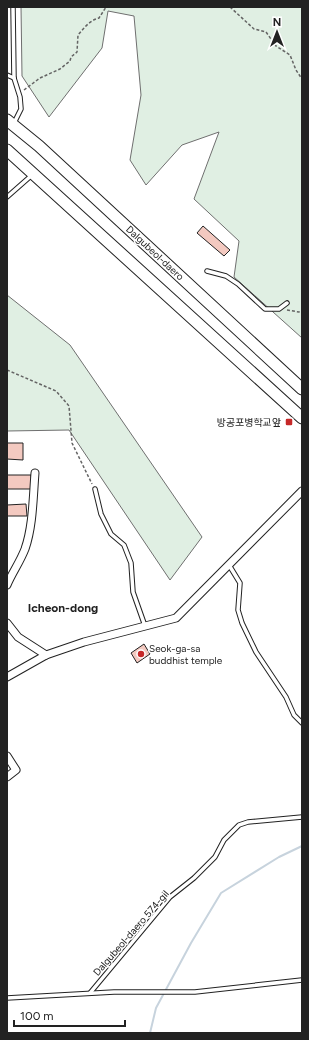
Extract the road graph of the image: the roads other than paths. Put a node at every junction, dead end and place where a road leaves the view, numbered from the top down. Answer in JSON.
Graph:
{"nodes":[{"id":1,"x":13,"y":7,"type":"edge"},
{"id":2,"x":7,"y":75,"type":"edge"},
{"id":3,"x":14,"y":78,"type":"junction"},
{"id":4,"x":10,"y":122,"type":"edge"},
{"id":5,"x":7,"y":150,"type":"edge"},
{"id":6,"x":30,"y":172,"type":"junction"},
{"id":7,"x":7,"y":197,"type":"edge"},
{"id":8,"x":208,"y":271,"type":"dead end"},
{"id":9,"x":287,"y":303,"type":"dead end"},
{"id":10,"x":302,"y":389,"type":"edge"},
{"id":11,"x":302,"y":418,"type":"edge"},
{"id":12,"x":35,"y":473,"type":"dead end"},
{"id":13,"x":95,"y":489,"type":"road end"},
{"id":14,"x":302,"y":491,"type":"edge"},
{"id":15,"x":229,"y":565,"type":"junction"},
{"id":16,"x":7,"y":585,"type":"edge"},
{"id":17,"x":7,"y":623,"type":"edge"},
{"id":18,"x":145,"y":626,"type":"junction"},
{"id":19,"x":46,"y":655,"type":"junction"},
{"id":20,"x":7,"y":677,"type":"edge"},
{"id":21,"x":302,"y":723,"type":"edge"},
{"id":22,"x":7,"y":756,"type":"edge"},
{"id":23,"x":7,"y":777,"type":"edge"},
{"id":24,"x":302,"y":817,"type":"edge"},
{"id":25,"x":302,"y":980,"type":"edge"},
{"id":26,"x":90,"y":993,"type":"junction"},
{"id":27,"x":7,"y":998,"type":"edge"}],
"edges":[{"from":1,"to":3,"type":"lane"},
{"from":2,"to":3,"type":"lane"},
{"from":3,"to":4,"type":"lane"},
{"from":4,"to":10,"type":"main road","name":"Dalgubeol-daero"},
{"from":5,"to":6,"type":"main road"},
{"from":6,"to":7,"type":"lane"},
{"from":6,"to":11,"type":"main road"},
{"from":8,"to":9,"type":"lane"},
{"from":12,"to":16,"type":"street"},
{"from":13,"to":18,"type":"lane"},
{"from":14,"to":15,"type":"street"},
{"from":15,"to":18,"type":"street"},
{"from":15,"to":21,"type":"lane"},
{"from":17,"to":19,"type":"street"},
{"from":18,"to":19,"type":"street"},
{"from":19,"to":20,"type":"street"},
{"from":22,"to":23,"type":"street"},
{"from":24,"to":26,"type":"lane","name":"Dalgubeol-daero 574-gil"},
{"from":25,"to":26,"type":"lane","name":"Dalgubeol-daero 574-gil"},
{"from":26,"to":27,"type":"lane","name":"Dalgubeol-daero 574-gil"}]}
